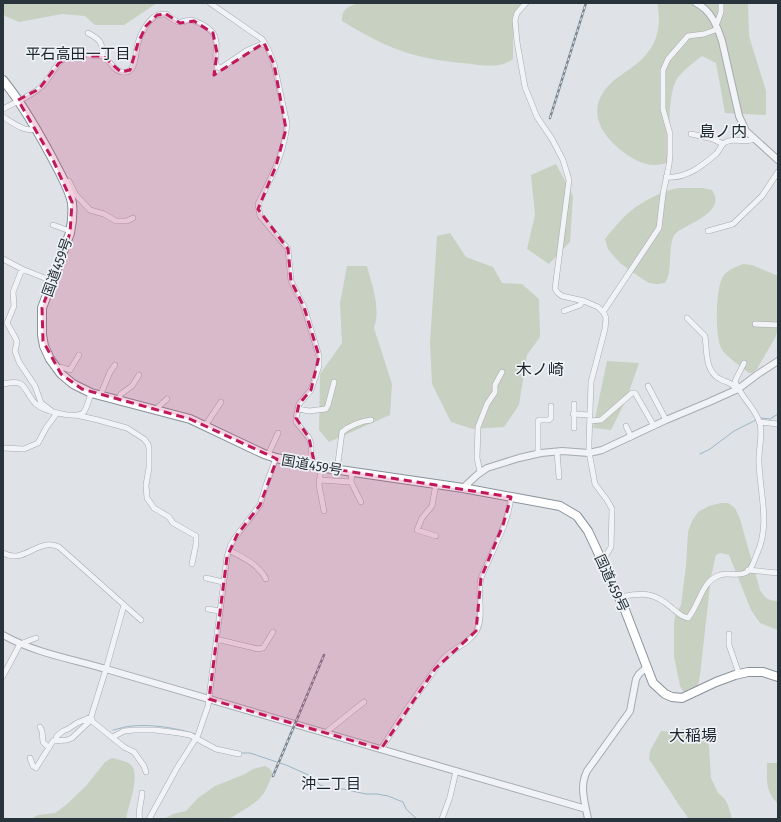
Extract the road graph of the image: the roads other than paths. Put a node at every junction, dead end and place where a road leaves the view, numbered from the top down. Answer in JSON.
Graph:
{"nodes":[{"id":1,"x":210,"y":3,"type":"edge"},
{"id":2,"x":526,"y":3,"type":"edge"},
{"id":3,"x":696,"y":3,"type":"edge"},
{"id":4,"x":722,"y":3,"type":"edge"},
{"id":5,"x":717,"y":27,"type":"junction"},
{"id":6,"x":88,"y":33,"type":"dead end"},
{"id":7,"x":264,"y":43,"type":"junction"},
{"id":8,"x":103,"y":56,"type":"junction"},
{"id":9,"x":3,"y":80,"type":"edge"},
{"id":10,"x":18,"y":100,"type":"junction"},
{"id":11,"x":3,"y":109,"type":"edge"},
{"id":12,"x":3,"y":117,"type":"edge"},
{"id":13,"x":36,"y":129,"type":"junction"},
{"id":14,"x":690,"y":134,"type":"dead end"},
{"id":15,"x":754,"y":139,"type":"junction"},
{"id":16,"x":723,"y":144,"type":"junction"},
{"id":17,"x":778,"y":160,"type":"edge"},
{"id":18,"x":778,"y":172,"type":"edge"},
{"id":19,"x":666,"y":177,"type":"junction"},
{"id":20,"x":64,"y":182,"type":"junction"},
{"id":21,"x":133,"y":218,"type":"dead end"},
{"id":22,"x":54,"y":224,"type":"dead end"},
{"id":23,"x":70,"y":231,"type":"junction"},
{"id":24,"x":708,"y":231,"type":"dead end"},
{"id":25,"x":3,"y":259,"type":"edge"},
{"id":26,"x":22,"y":269,"type":"junction"},
{"id":27,"x":52,"y":281,"type":"junction"},
{"id":28,"x":583,"y":301,"type":"junction"},
{"id":29,"x":564,"y":310,"type":"dead end"},
{"id":30,"x":603,"y":312,"type":"junction"},
{"id":31,"x":687,"y":318,"type":"dead end"},
{"id":32,"x":755,"y":324,"type":"dead end"},
{"id":33,"x":778,"y":324,"type":"edge"},
{"id":34,"x":78,"y":355,"type":"dead end"},
{"id":35,"x":778,"y":361,"type":"edge"},
{"id":36,"x":744,"y":363,"type":"dead end"},
{"id":37,"x":115,"y":365,"type":"dead end"},
{"id":38,"x":57,"y":369,"type":"junction"},
{"id":39,"x":502,"y":372,"type":"dead end"},
{"id":40,"x":139,"y":375,"type":"dead end"},
{"id":41,"x":334,"y":382,"type":"dead end"},
{"id":42,"x":3,"y":384,"type":"edge"},
{"id":43,"x":648,"y":386,"type":"dead end"},
{"id":44,"x":737,"y":389,"type":"junction"},
{"id":45,"x":91,"y":393,"type":"junction"},
{"id":46,"x":100,"y":396,"type":"junction"},
{"id":47,"x":167,"y":399,"type":"dead end"},
{"id":48,"x":118,"y":400,"type":"junction"},
{"id":49,"x":221,"y":402,"type":"dead end"},
{"id":50,"x":574,"y":404,"type":"dead end"},
{"id":51,"x":550,"y":406,"type":"dead end"},
{"id":52,"x":156,"y":409,"type":"junction"},
{"id":53,"x":298,"y":409,"type":"junction"},
{"id":54,"x":55,"y":412,"type":"junction"},
{"id":55,"x":573,"y":414,"type":"junction"},
{"id":56,"x":590,"y":414,"type":"junction"},
{"id":57,"x":76,"y":415,"type":"junction"},
{"id":58,"x":371,"y":420,"type":"dead end"},
{"id":59,"x":666,"y":420,"type":"junction"},
{"id":60,"x":590,"y":421,"type":"junction"},
{"id":61,"x":759,"y":422,"type":"junction"},
{"id":62,"x":778,"y":424,"type":"edge"},
{"id":63,"x":206,"y":426,"type":"junction"},
{"id":64,"x":626,"y":426,"type":"dead end"},
{"id":65,"x":654,"y":426,"type":"junction"},
{"id":66,"x":574,"y":428,"type":"dead end"},
{"id":67,"x":278,"y":433,"type":"dead end"},
{"id":68,"x":631,"y":437,"type":"junction"},
{"id":69,"x":3,"y":448,"type":"edge"},
{"id":70,"x":557,"y":452,"type":"junction"},
{"id":71,"x":589,"y":452,"type":"junction"},
{"id":72,"x":538,"y":454,"type":"junction"},
{"id":73,"x":268,"y":456,"type":"junction"},
{"id":74,"x":276,"y":458,"type":"junction"},
{"id":75,"x":318,"y":466,"type":"junction"},
{"id":76,"x":337,"y":470,"type":"junction"},
{"id":77,"x":352,"y":472,"type":"junction"},
{"id":78,"x":480,"y":472,"type":"junction"},
{"id":79,"x":559,"y":477,"type":"dead end"},
{"id":80,"x":319,"y":480,"type":"junction"},
{"id":81,"x":351,"y":482,"type":"junction"},
{"id":82,"x":436,"y":484,"type":"junction"},
{"id":83,"x":463,"y":488,"type":"junction"},
{"id":84,"x":511,"y":497,"type":"junction"},
{"id":85,"x":362,"y":502,"type":"dead end"},
{"id":86,"x":324,"y":511,"type":"dead end"},
{"id":87,"x":436,"y":536,"type":"dead end"},
{"id":88,"x":229,"y":550,"type":"junction"},
{"id":89,"x":3,"y":553,"type":"edge"},
{"id":90,"x":602,"y":562,"type":"junction"},
{"id":91,"x":192,"y":564,"type":"dead end"},
{"id":92,"x":748,"y":570,"type":"junction"},
{"id":93,"x":778,"y":573,"type":"edge"},
{"id":94,"x":206,"y":578,"type":"dead end"},
{"id":95,"x":266,"y":579,"type":"dead end"},
{"id":96,"x":223,"y":582,"type":"junction"},
{"id":97,"x":619,"y":597,"type":"junction"},
{"id":98,"x":124,"y":605,"type":"junction"},
{"id":99,"x":208,"y":609,"type":"dead end"},
{"id":100,"x":219,"y":612,"type":"junction"},
{"id":101,"x":141,"y":620,"type":"dead end"},
{"id":102,"x":273,"y":632,"type":"dead end"},
{"id":103,"x":729,"y":634,"type":"dead end"},
{"id":104,"x":3,"y":635,"type":"edge"},
{"id":105,"x":36,"y":638,"type":"dead end"},
{"id":106,"x":216,"y":639,"type":"junction"},
{"id":107,"x":20,"y":644,"type":"junction"},
{"id":108,"x":647,"y":667,"type":"junction"},
{"id":109,"x":106,"y":669,"type":"junction"},
{"id":110,"x":739,"y":674,"type":"junction"},
{"id":111,"x":3,"y":676,"type":"edge"},
{"id":112,"x":778,"y":677,"type":"edge"},
{"id":113,"x":209,"y":699,"type":"junction"},
{"id":114,"x":364,"y":702,"type":"dead end"},
{"id":115,"x":91,"y":718,"type":"junction"},
{"id":116,"x":40,"y":727,"type":"dead end"},
{"id":117,"x":326,"y":733,"type":"junction"},
{"id":118,"x":113,"y":737,"type":"junction"},
{"id":119,"x":196,"y":739,"type":"junction"},
{"id":120,"x":55,"y":741,"type":"junction"},
{"id":121,"x":49,"y":748,"type":"junction"},
{"id":122,"x":381,"y":749,"type":"junction"},
{"id":123,"x":239,"y":754,"type":"dead end"},
{"id":124,"x":30,"y":758,"type":"dead end"},
{"id":125,"x":456,"y":771,"type":"junction"},
{"id":126,"x":146,"y":772,"type":"dead end"},
{"id":127,"x":142,"y":793,"type":"dead end"},
{"id":128,"x":586,"y":809,"type":"junction"},
{"id":129,"x":140,"y":819,"type":"edge"},
{"id":130,"x":149,"y":819,"type":"edge"},
{"id":131,"x":442,"y":819,"type":"edge"},
{"id":132,"x":588,"y":819,"type":"edge"}],
"edges":[{"from":1,"to":7,"type":"street"},
{"from":2,"to":28,"type":"street"},
{"from":3,"to":5,"type":"street"},
{"from":4,"to":5,"type":"street"},
{"from":5,"to":15,"type":"street"},
{"from":5,"to":19,"type":"street"},
{"from":6,"to":8,"type":"street"},
{"from":7,"to":8,"type":"street"},
{"from":7,"to":53,"type":"street"},
{"from":8,"to":10,"type":"street"},
{"from":9,"to":10,"type":"highway","name":"国道459号"},
{"from":10,"to":11,"type":"street"},
{"from":10,"to":13,"type":"highway","name":"国道459号"},
{"from":12,"to":13,"type":"street"},
{"from":13,"to":20,"type":"highway","name":"国道459号"},
{"from":14,"to":16,"type":"street"},
{"from":15,"to":16,"type":"street"},
{"from":15,"to":17,"type":"street"},
{"from":16,"to":19,"type":"street"},
{"from":18,"to":24,"type":"street"},
{"from":19,"to":30,"type":"street"},
{"from":20,"to":21,"type":"street"},
{"from":20,"to":23,"type":"highway","name":"国道459号"},
{"from":22,"to":23,"type":"street"},
{"from":23,"to":27,"type":"highway","name":"国道459号"},
{"from":25,"to":26,"type":"street"},
{"from":26,"to":27,"type":"street"},
{"from":26,"to":54,"type":"street"},
{"from":27,"to":38,"type":"highway","name":"国道459号"},
{"from":28,"to":29,"type":"street"},
{"from":28,"to":30,"type":"street"},
{"from":30,"to":56,"type":"street"},
{"from":31,"to":44,"type":"street"},
{"from":32,"to":33,"type":"street"},
{"from":34,"to":38,"type":"street"},
{"from":35,"to":44,"type":"street"},
{"from":36,"to":44,"type":"street"},
{"from":37,"to":46,"type":"street"},
{"from":38,"to":45,"type":"highway","name":"国道459号"},
{"from":39,"to":78,"type":"street"},
{"from":40,"to":48,"type":"street"},
{"from":41,"to":53,"type":"street"},
{"from":42,"to":54,"type":"street"},
{"from":43,"to":59,"type":"street"},
{"from":44,"to":59,"type":"street"},
{"from":44,"to":61,"type":"street"},
{"from":45,"to":46,"type":"highway","name":"国道459号"},
{"from":45,"to":57,"type":"street"},
{"from":46,"to":48,"type":"highway","name":"国道459号"},
{"from":47,"to":52,"type":"street"},
{"from":48,"to":52,"type":"highway","name":"国道459号"},
{"from":49,"to":63,"type":"street"},
{"from":50,"to":55,"type":"street"},
{"from":51,"to":72,"type":"street"},
{"from":52,"to":63,"type":"highway","name":"国道459号"},
{"from":53,"to":75,"type":"street"},
{"from":54,"to":57,"type":"street"},
{"from":54,"to":69,"type":"street"},
{"from":55,"to":56,"type":"street"},
{"from":55,"to":66,"type":"street"},
{"from":56,"to":60,"type":"street"},
{"from":57,"to":91,"type":"street"},
{"from":58,"to":76,"type":"street"},
{"from":59,"to":65,"type":"street"},
{"from":60,"to":65,"type":"street"},
{"from":60,"to":71,"type":"street"},
{"from":61,"to":62,"type":"street"},
{"from":61,"to":92,"type":"street"},
{"from":63,"to":73,"type":"highway","name":"国道459号"},
{"from":64,"to":68,"type":"street"},
{"from":65,"to":68,"type":"street"},
{"from":67,"to":73,"type":"street"},
{"from":68,"to":71,"type":"street"},
{"from":70,"to":71,"type":"street"},
{"from":70,"to":72,"type":"street"},
{"from":70,"to":79,"type":"street"},
{"from":71,"to":90,"type":"street"},
{"from":72,"to":78,"type":"street"},
{"from":73,"to":74,"type":"highway","name":"国道459号"},
{"from":74,"to":75,"type":"highway","name":"国道459号"},
{"from":74,"to":88,"type":"street"},
{"from":75,"to":76,"type":"highway","name":"国道459号"},
{"from":75,"to":80,"type":"street"},
{"from":76,"to":77,"type":"highway","name":"国道459号"},
{"from":77,"to":81,"type":"street"},
{"from":77,"to":82,"type":"highway","name":"国道459号"},
{"from":78,"to":83,"type":"street"},
{"from":80,"to":81,"type":"street"},
{"from":80,"to":86,"type":"street"},
{"from":81,"to":85,"type":"street"},
{"from":82,"to":83,"type":"highway","name":"国道459号"},
{"from":82,"to":87,"type":"street"},
{"from":83,"to":84,"type":"highway","name":"国道459号"},
{"from":84,"to":90,"type":"highway","name":"国道459号"},
{"from":84,"to":122,"type":"street"},
{"from":88,"to":95,"type":"street"},
{"from":88,"to":96,"type":"street"},
{"from":89,"to":98,"type":"street"},
{"from":90,"to":97,"type":"highway","name":"国道459号"},
{"from":92,"to":93,"type":"street"},
{"from":92,"to":97,"type":"street"},
{"from":94,"to":96,"type":"street"},
{"from":96,"to":100,"type":"street"},
{"from":97,"to":108,"type":"highway","name":"国道459号"},
{"from":98,"to":101,"type":"street"},
{"from":98,"to":109,"type":"street"},
{"from":99,"to":100,"type":"street"},
{"from":100,"to":106,"type":"street"},
{"from":102,"to":106,"type":"street"},
{"from":103,"to":110,"type":"street"},
{"from":104,"to":107,"type":"street"},
{"from":105,"to":107,"type":"street"},
{"from":106,"to":113,"type":"street"},
{"from":107,"to":109,"type":"street"},
{"from":107,"to":111,"type":"street"},
{"from":108,"to":110,"type":"highway","name":"国道459号"},
{"from":108,"to":128,"type":"street"},
{"from":109,"to":113,"type":"street"},
{"from":109,"to":115,"type":"street"},
{"from":110,"to":112,"type":"highway","name":"国道459号"},
{"from":113,"to":117,"type":"street"},
{"from":113,"to":119,"type":"street"},
{"from":114,"to":117,"type":"street"},
{"from":115,"to":118,"type":"street"},
{"from":115,"to":120,"type":"street"},
{"from":115,"to":120,"type":"street"},
{"from":116,"to":121,"type":"street"},
{"from":117,"to":122,"type":"street"},
{"from":118,"to":119,"type":"street"},
{"from":118,"to":126,"type":"street"},
{"from":119,"to":123,"type":"street"},
{"from":119,"to":130,"type":"street"},
{"from":120,"to":121,"type":"street"},
{"from":121,"to":124,"type":"street"},
{"from":122,"to":125,"type":"street"},
{"from":125,"to":128,"type":"street"},
{"from":125,"to":131,"type":"street"},
{"from":127,"to":129,"type":"street"},
{"from":128,"to":132,"type":"street"}]}
